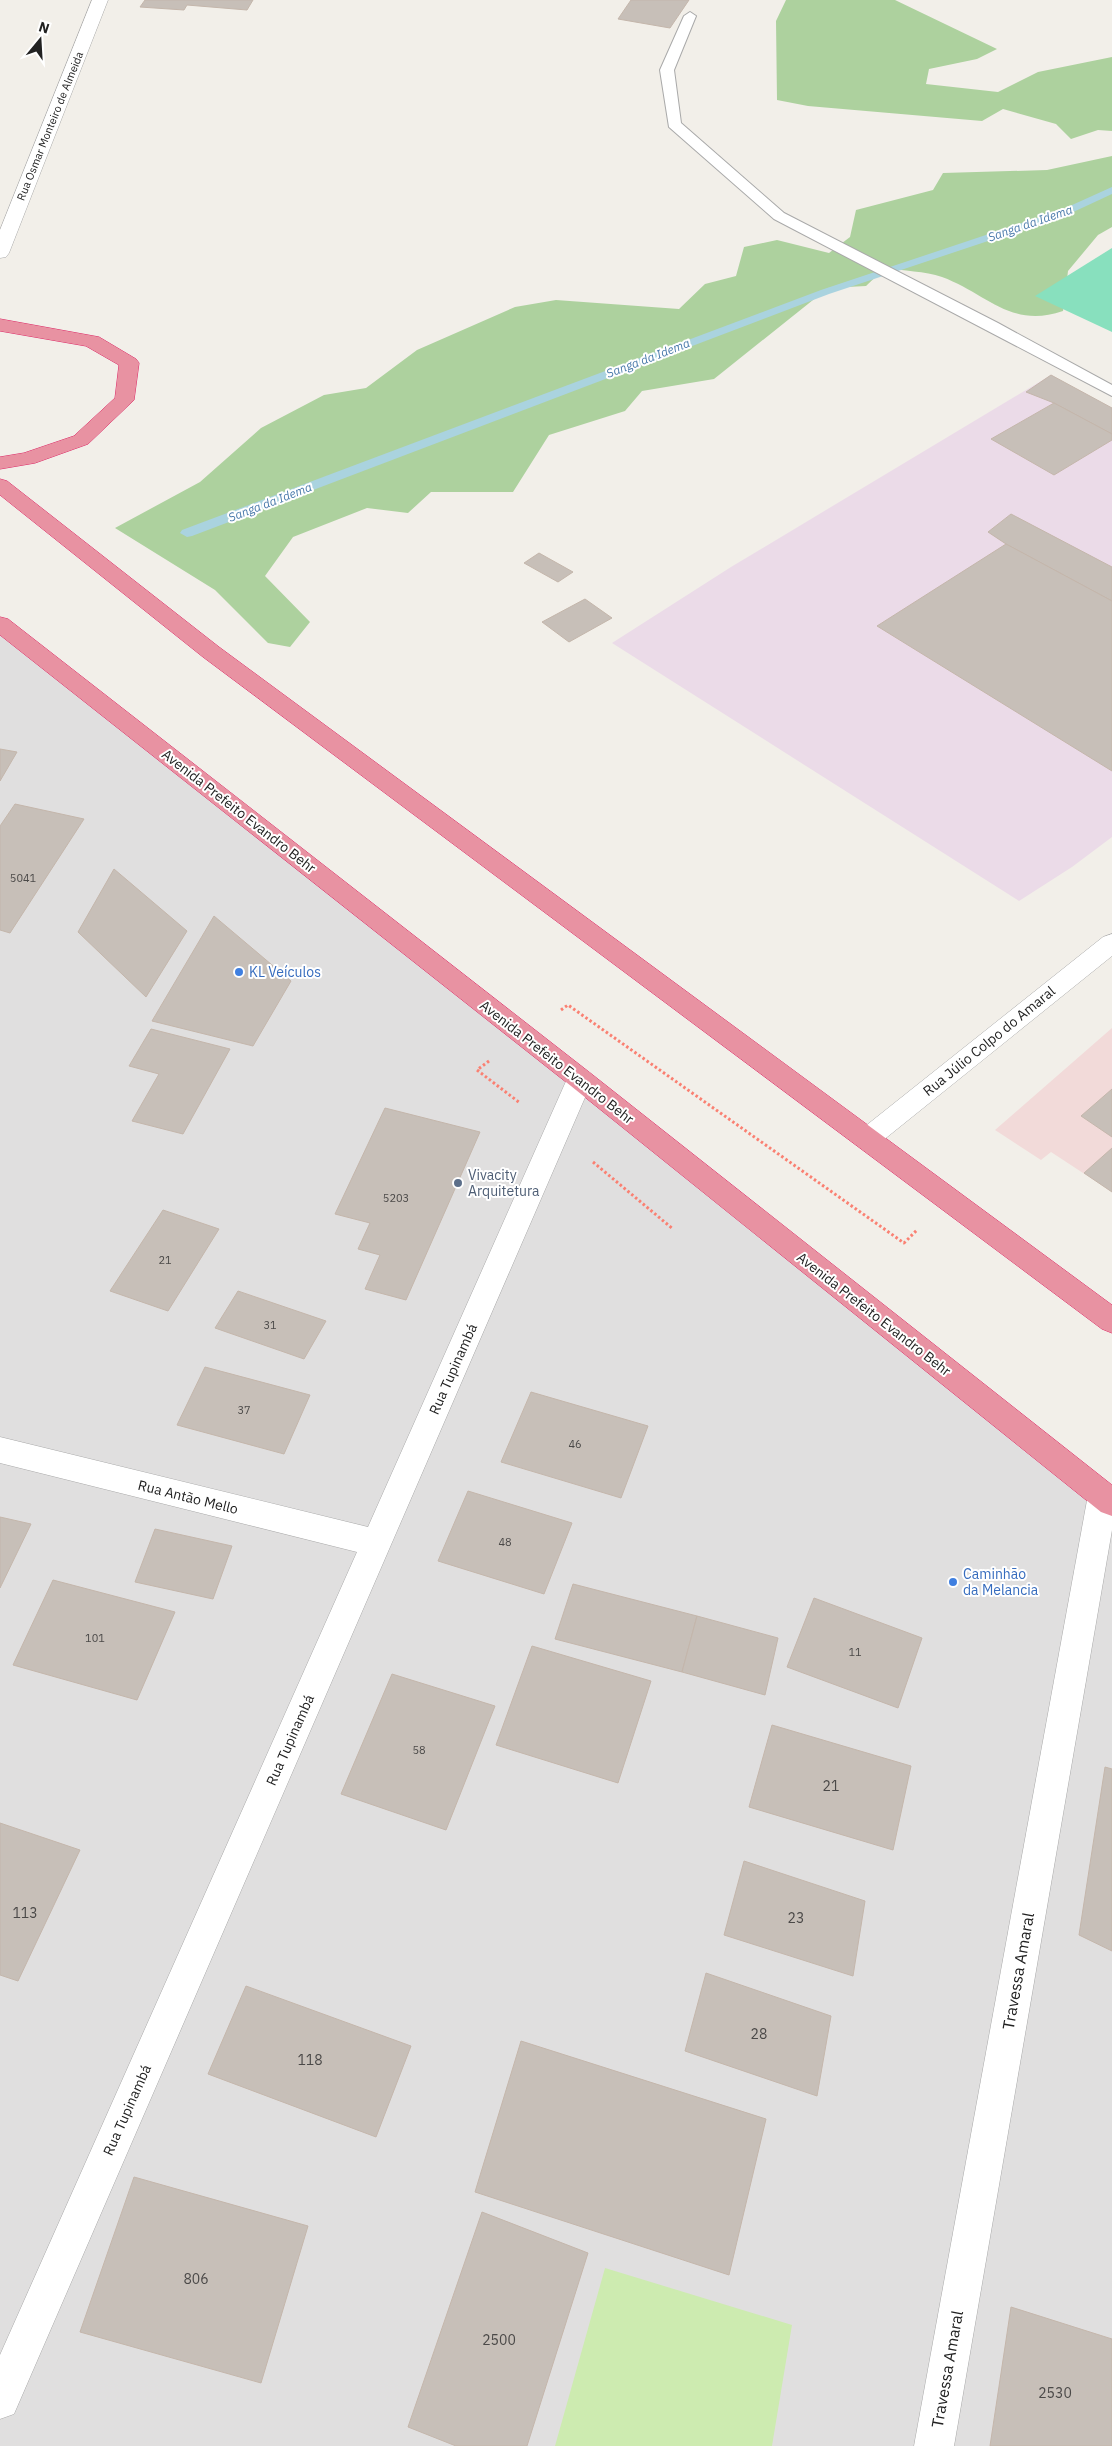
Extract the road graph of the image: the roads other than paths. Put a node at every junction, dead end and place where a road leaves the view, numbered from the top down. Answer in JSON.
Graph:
{"nodes":[{"id":1,"x":100,"y":0,"type":"edge"},
{"id":2,"x":690,"y":16,"type":"dead end"},
{"id":3,"x":0,"y":253,"type":"edge"},
{"id":4,"x":0,"y":325,"type":"edge"},
{"id":5,"x":1112,"y":391,"type":"edge"},
{"id":6,"x":0,"y":464,"type":"edge"},
{"id":7,"x":0,"y":485,"type":"edge"},
{"id":8,"x":0,"y":624,"type":"edge"},
{"id":9,"x":1112,"y":942,"type":"edge"},
{"id":10,"x":580,"y":1079,"type":"junction"},
{"id":11,"x":867,"y":1139,"type":"junction"},
{"id":12,"x":1112,"y":1321,"type":"edge"},
{"id":13,"x":0,"y":1450,"type":"edge"},
{"id":14,"x":1107,"y":1499,"type":"edge"},
{"id":15,"x":376,"y":1543,"type":"junction"},
{"id":16,"x":0,"y":2400,"type":"edge"},
{"id":17,"x":934,"y":2446,"type":"edge"}],
"edges":[{"from":1,"to":3,"type":"street","name":"Rua Osmar Monteiro de Almeida"},
{"from":2,"to":5,"type":"lane"},
{"from":4,"to":6,"type":"highway"},
{"from":7,"to":11,"type":"highway"},
{"from":8,"to":10,"type":"highway","name":"Avenida Prefeito Evandro Behr"},
{"from":9,"to":11,"type":"street","name":"Rua Júlio Colpo do Amaral"},
{"from":10,"to":14,"type":"highway","name":"Avenida Prefeito Evandro Behr"},
{"from":10,"to":15,"type":"street","name":"Rua Tupinambá"},
{"from":11,"to":12,"type":"highway"},
{"from":13,"to":15,"type":"street","name":"Rua Antão Mello"},
{"from":14,"to":17,"type":"street","name":"Travessa Amaral"},
{"from":15,"to":16,"type":"street","name":"Rua Tupinambá"}]}
